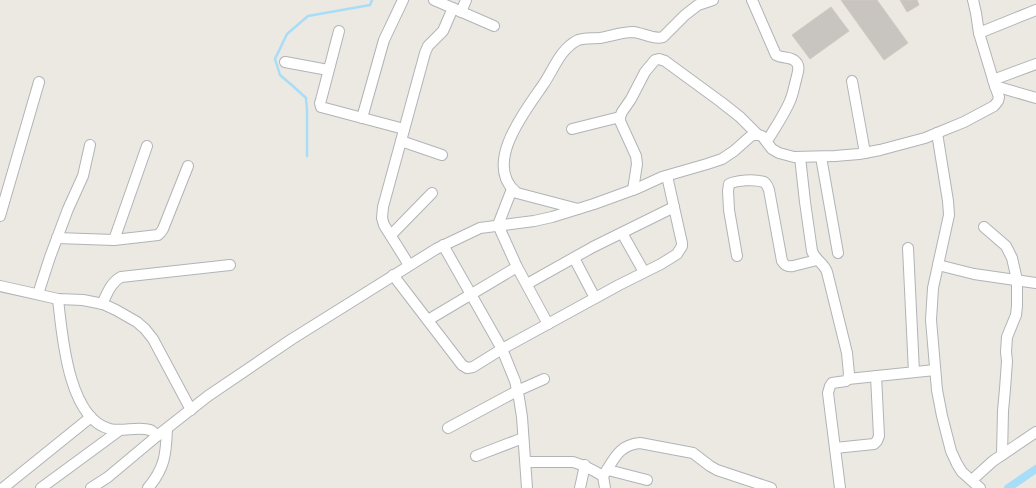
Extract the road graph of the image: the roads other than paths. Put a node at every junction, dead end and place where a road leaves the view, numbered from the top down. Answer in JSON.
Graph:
{"nodes":[{"id":1,"x":403,"y":0,"type":"edge"},
{"id":2,"x":434,"y":0,"type":"edge"},
{"id":3,"x":466,"y":0,"type":"edge"},
{"id":4,"x":713,"y":0,"type":"edge"},
{"id":5,"x":752,"y":0,"type":"edge"},
{"id":6,"x":973,"y":0,"type":"edge"},
{"id":7,"x":457,"y":10,"type":"junction"},
{"id":8,"x":1036,"y":10,"type":"edge"},
{"id":9,"x":494,"y":26,"type":"dead end"},
{"id":10,"x":339,"y":32,"type":"dead end"},
{"id":11,"x":980,"y":33,"type":"junction"},
{"id":12,"x":285,"y":62,"type":"dead end"},
{"id":13,"x":1036,"y":64,"type":"edge"},
{"id":14,"x":328,"y":70,"type":"junction"},
{"id":15,"x":852,"y":81,"type":"dead end"},
{"id":16,"x":39,"y":82,"type":"dead end"},
{"id":17,"x":994,"y":83,"type":"junction"},
{"id":18,"x":1036,"y":98,"type":"edge"},
{"id":19,"x":620,"y":117,"type":"junction"},
{"id":20,"x":362,"y":118,"type":"junction"},
{"id":21,"x":404,"y":129,"type":"junction"},
{"id":22,"x":572,"y":129,"type":"dead end"},
{"id":23,"x":937,"y":133,"type":"junction"},
{"id":24,"x":758,"y":135,"type":"junction"},
{"id":25,"x":401,"y":141,"type":"junction"},
{"id":26,"x":767,"y":141,"type":"junction"},
{"id":27,"x":90,"y":145,"type":"dead end"},
{"id":28,"x":147,"y":146,"type":"dead end"},
{"id":29,"x":865,"y":153,"type":"junction"},
{"id":30,"x":442,"y":155,"type":"dead end"},
{"id":31,"x":800,"y":157,"type":"junction"},
{"id":32,"x":821,"y":157,"type":"junction"},
{"id":33,"x":188,"y":166,"type":"dead end"},
{"id":34,"x":667,"y":176,"type":"junction"},
{"id":35,"x":512,"y":189,"type":"junction"},
{"id":36,"x":633,"y":190,"type":"junction"},
{"id":37,"x":432,"y":193,"type":"dead end"},
{"id":38,"x":674,"y":207,"type":"junction"},
{"id":39,"x":578,"y":209,"type":"junction"},
{"id":40,"x":0,"y":216,"type":"edge"},
{"id":41,"x":498,"y":225,"type":"junction"},
{"id":42,"x":984,"y":227,"type":"dead end"},
{"id":43,"x":622,"y":233,"type":"junction"},
{"id":44,"x":391,"y":235,"type":"junction"},
{"id":45,"x":58,"y":238,"type":"junction"},
{"id":46,"x":114,"y":240,"type":"junction"},
{"id":47,"x":443,"y":245,"type":"junction"},
{"id":48,"x":908,"y":248,"type":"dead end"},
{"id":49,"x":838,"y":253,"type":"dead end"},
{"id":50,"x":737,"y":256,"type":"dead end"},
{"id":51,"x":574,"y":258,"type":"junction"},
{"id":52,"x":818,"y":260,"type":"junction"},
{"id":53,"x":409,"y":264,"type":"junction"},
{"id":54,"x":230,"y":265,"type":"dead end"},
{"id":55,"x":938,"y":265,"type":"junction"},
{"id":56,"x":517,"y":266,"type":"junction"},
{"id":57,"x":644,"y":272,"type":"junction"},
{"id":58,"x":393,"y":275,"type":"junction"},
{"id":59,"x":1017,"y":280,"type":"junction"},
{"id":60,"x":1036,"y":283,"type":"edge"},
{"id":61,"x":527,"y":284,"type":"junction"},
{"id":62,"x":0,"y":286,"type":"edge"},
{"id":63,"x":38,"y":294,"type":"junction"},
{"id":64,"x":471,"y":294,"type":"junction"},
{"id":65,"x":595,"y":298,"type":"junction"},
{"id":66,"x":58,"y":299,"type":"junction"},
{"id":67,"x":102,"y":304,"type":"junction"},
{"id":68,"x":428,"y":320,"type":"junction"},
{"id":69,"x":548,"y":324,"type":"junction"},
{"id":70,"x":502,"y":349,"type":"junction"},
{"id":71,"x":935,"y":370,"type":"junction"},
{"id":72,"x":914,"y":372,"type":"junction"},
{"id":73,"x":876,"y":376,"type":"junction"},
{"id":74,"x":544,"y":379,"type":"dead end"},
{"id":75,"x":848,"y":379,"type":"junction"},
{"id":76,"x":518,"y":391,"type":"junction"},
{"id":77,"x":191,"y":410,"type":"junction"},
{"id":78,"x":91,"y":417,"type":"junction"},
{"id":79,"x":448,"y":428,"type":"dead end"},
{"id":80,"x":167,"y":429,"type":"junction"},
{"id":81,"x":120,"y":430,"type":"junction"},
{"id":82,"x":1036,"y":432,"type":"edge"},
{"id":83,"x":157,"y":436,"type":"junction"},
{"id":84,"x":523,"y":438,"type":"junction"},
{"id":85,"x":835,"y":448,"type":"junction"},
{"id":86,"x":1002,"y":455,"type":"junction"},
{"id":87,"x":476,"y":456,"type":"dead end"},
{"id":88,"x":526,"y":462,"type":"junction"},
{"id":89,"x":585,"y":465,"type":"junction"},
{"id":90,"x":605,"y":473,"type":"junction"},
{"id":91,"x":647,"y":480,"type":"dead end"},
{"id":92,"x":972,"y":480,"type":"junction"},
{"id":93,"x":3,"y":488,"type":"edge"},
{"id":94,"x":41,"y":488,"type":"edge"},
{"id":95,"x":91,"y":488,"type":"edge"},
{"id":96,"x":148,"y":488,"type":"edge"},
{"id":97,"x":528,"y":488,"type":"edge"},
{"id":98,"x":580,"y":488,"type":"edge"},
{"id":99,"x":605,"y":488,"type":"edge"},
{"id":100,"x":771,"y":488,"type":"edge"},
{"id":101,"x":839,"y":488,"type":"edge"},
{"id":102,"x":980,"y":488,"type":"edge"}],
"edges":[{"from":1,"to":20,"type":"street"},
{"from":2,"to":7,"type":"street"},
{"from":3,"to":7,"type":"street"},
{"from":4,"to":35,"type":"street"},
{"from":5,"to":26,"type":"street"},
{"from":6,"to":11,"type":"street"},
{"from":7,"to":9,"type":"street"},
{"from":7,"to":21,"type":"street"},
{"from":8,"to":11,"type":"street"},
{"from":10,"to":14,"type":"street"},
{"from":11,"to":17,"type":"street"},
{"from":12,"to":14,"type":"street"},
{"from":13,"to":17,"type":"street"},
{"from":14,"to":20,"type":"street"},
{"from":15,"to":29,"type":"street"},
{"from":16,"to":40,"type":"street"},
{"from":17,"to":18,"type":"street"},
{"from":17,"to":23,"type":"street"},
{"from":19,"to":22,"type":"street"},
{"from":19,"to":24,"type":"street"},
{"from":19,"to":36,"type":"street"},
{"from":20,"to":21,"type":"street"},
{"from":21,"to":25,"type":"street"},
{"from":23,"to":29,"type":"street"},
{"from":23,"to":55,"type":"street"},
{"from":24,"to":26,"type":"street"},
{"from":24,"to":34,"type":"street"},
{"from":25,"to":30,"type":"street"},
{"from":25,"to":44,"type":"street"},
{"from":26,"to":31,"type":"street"},
{"from":27,"to":45,"type":"street"},
{"from":28,"to":46,"type":"street"},
{"from":29,"to":32,"type":"street"},
{"from":31,"to":32,"type":"street"},
{"from":31,"to":52,"type":"street"},
{"from":32,"to":49,"type":"street"},
{"from":33,"to":46,"type":"street"},
{"from":34,"to":36,"type":"street"},
{"from":34,"to":38,"type":"street"},
{"from":35,"to":39,"type":"street"},
{"from":35,"to":41,"type":"street"},
{"from":36,"to":39,"type":"street"},
{"from":37,"to":44,"type":"street"},
{"from":38,"to":43,"type":"street"},
{"from":38,"to":57,"type":"street"},
{"from":39,"to":41,"type":"street"},
{"from":41,"to":47,"type":"street"},
{"from":41,"to":56,"type":"street"},
{"from":42,"to":59,"type":"street"},
{"from":43,"to":51,"type":"street"},
{"from":43,"to":57,"type":"street"},
{"from":44,"to":53,"type":"street"},
{"from":45,"to":46,"type":"street"},
{"from":45,"to":63,"type":"street"},
{"from":47,"to":53,"type":"street"},
{"from":47,"to":64,"type":"street"},
{"from":48,"to":72,"type":"street"},
{"from":50,"to":52,"type":"street"},
{"from":51,"to":61,"type":"street"},
{"from":51,"to":65,"type":"street"},
{"from":52,"to":75,"type":"street"},
{"from":53,"to":58,"type":"street"},
{"from":54,"to":67,"type":"street"},
{"from":55,"to":59,"type":"street"},
{"from":55,"to":71,"type":"street"},
{"from":56,"to":61,"type":"street"},
{"from":56,"to":64,"type":"street"},
{"from":57,"to":65,"type":"street"},
{"from":58,"to":68,"type":"street"},
{"from":58,"to":77,"type":"street"},
{"from":59,"to":60,"type":"street"},
{"from":59,"to":86,"type":"street"},
{"from":61,"to":69,"type":"street"},
{"from":62,"to":63,"type":"street"},
{"from":63,"to":66,"type":"street"},
{"from":64,"to":68,"type":"street"},
{"from":64,"to":70,"type":"street"},
{"from":65,"to":69,"type":"street"},
{"from":66,"to":67,"type":"street"},
{"from":66,"to":78,"type":"street"},
{"from":67,"to":77,"type":"street"},
{"from":68,"to":70,"type":"street"},
{"from":69,"to":70,"type":"street"},
{"from":70,"to":76,"type":"street"},
{"from":71,"to":72,"type":"street"},
{"from":71,"to":92,"type":"street"},
{"from":72,"to":73,"type":"street"},
{"from":73,"to":75,"type":"street"},
{"from":73,"to":85,"type":"street"},
{"from":74,"to":76,"type":"street"},
{"from":75,"to":85,"type":"street"},
{"from":76,"to":79,"type":"street"},
{"from":76,"to":84,"type":"street"},
{"from":77,"to":80,"type":"street"},
{"from":78,"to":81,"type":"street"},
{"from":78,"to":93,"type":"street"},
{"from":80,"to":83,"type":"street"},
{"from":80,"to":96,"type":"street"},
{"from":81,"to":83,"type":"street"},
{"from":81,"to":94,"type":"street"},
{"from":82,"to":86,"type":"street"},
{"from":83,"to":95,"type":"street"},
{"from":84,"to":87,"type":"street"},
{"from":84,"to":88,"type":"street"},
{"from":85,"to":101,"type":"street"},
{"from":86,"to":92,"type":"street"},
{"from":88,"to":89,"type":"street"},
{"from":88,"to":97,"type":"street"},
{"from":89,"to":90,"type":"street"},
{"from":89,"to":98,"type":"street"},
{"from":90,"to":91,"type":"street"},
{"from":90,"to":99,"type":"street"},
{"from":90,"to":100,"type":"street"},
{"from":92,"to":102,"type":"street"}]}
